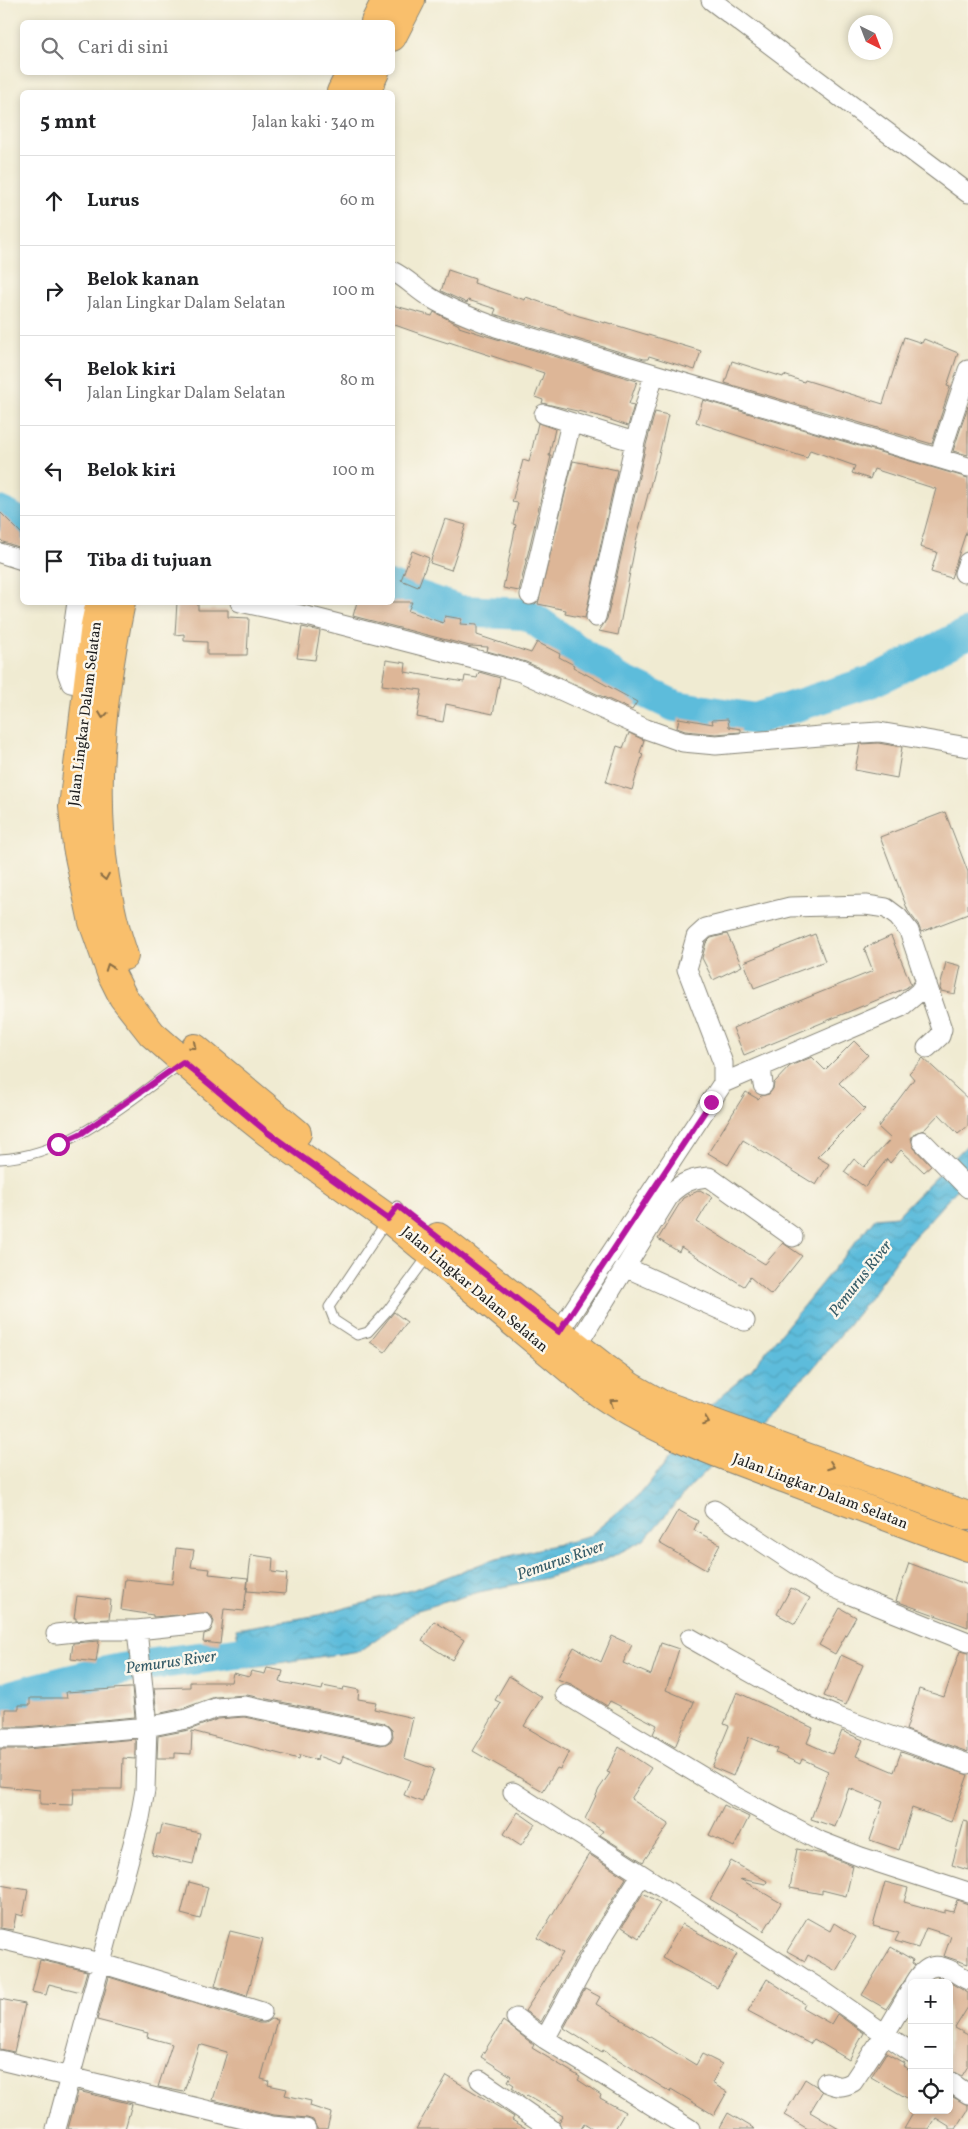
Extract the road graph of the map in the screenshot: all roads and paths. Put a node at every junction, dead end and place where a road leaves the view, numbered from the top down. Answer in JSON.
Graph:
{"nodes":[{"id":1,"x":386,"y":0,"type":"edge"},
{"id":2,"x":411,"y":0,"type":"edge"},
{"id":3,"x":711,"y":0,"type":"edge"},
{"id":4,"x":376,"y":20,"type":"edge"},
{"id":5,"x":395,"y":32,"type":"edge"},
{"id":6,"x":350,"y":75,"type":"edge"},
{"id":7,"x":374,"y":75,"type":"edge"},
{"id":8,"x":342,"y":90,"type":"edge"},
{"id":9,"x":367,"y":90,"type":"edge"},
{"id":10,"x":968,"y":193,"type":"edge"},
{"id":11,"x":395,"y":272,"type":"edge"},
{"id":12,"x":968,"y":370,"type":"edge"},
{"id":13,"x":654,"y":374,"type":"junction"},
{"id":14,"x":544,"y":414,"type":"dead end"},
{"id":15,"x":571,"y":422,"type":"junction"},
{"id":16,"x":635,"y":442,"type":"junction"},
{"id":17,"x":939,"y":458,"type":"junction"},
{"id":18,"x":968,"y":467,"type":"edge"},
{"id":19,"x":0,"y":553,"type":"edge"},
{"id":20,"x":20,"y":559,"type":"edge"},
{"id":21,"x":530,"y":595,"type":"dead end"},
{"id":22,"x":77,"y":605,"type":"edge"},
{"id":23,"x":118,"y":605,"type":"edge"},
{"id":24,"x":254,"y":605,"type":"edge"},
{"id":25,"x":596,"y":617,"type":"dead end"},
{"id":26,"x":104,"y":620,"type":"edge"},
{"id":27,"x":97,"y":687,"type":"junction"},
{"id":28,"x":968,"y":747,"type":"edge"},
{"id":29,"x":88,"y":837,"type":"junction"},
{"id":30,"x":926,"y":982,"type":"junction"},
{"id":31,"x":927,"y":1048,"type":"dead end"},
{"id":32,"x":183,"y":1062,"type":"junction"},
{"id":33,"x":723,"y":1083,"type":"junction"},
{"id":34,"x":922,"y":1141,"type":"dead end"},
{"id":35,"x":0,"y":1159,"type":"edge"},
{"id":36,"x":968,"y":1188,"type":"edge"},
{"id":37,"x":393,"y":1212,"type":"junction"},
{"id":38,"x":793,"y":1238,"type":"dead end"},
{"id":39,"x":434,"y":1246,"type":"junction"},
{"id":40,"x":625,"y":1267,"type":"junction"},
{"id":41,"x":745,"y":1321,"type":"dead end"},
{"id":42,"x":567,"y":1347,"type":"junction"},
{"id":43,"x":658,"y":1415,"type":"junction"},
{"id":44,"x":714,"y":1510,"type":"dead end"},
{"id":45,"x":968,"y":1516,"type":"edge"},
{"id":46,"x":968,"y":1547,"type":"edge"},
{"id":47,"x":203,"y":1623,"type":"dead end"},
{"id":48,"x":56,"y":1634,"type":"dead end"},
{"id":49,"x":138,"y":1638,"type":"junction"},
{"id":50,"x":690,"y":1638,"type":"dead end"},
{"id":51,"x":968,"y":1642,"type":"edge"},
{"id":52,"x":565,"y":1694,"type":"dead end"},
{"id":53,"x":147,"y":1726,"type":"junction"},
{"id":54,"x":382,"y":1734,"type":"dead end"},
{"id":55,"x":0,"y":1738,"type":"edge"},
{"id":56,"x":968,"y":1764,"type":"edge"},
{"id":57,"x":513,"y":1792,"type":"dead end"},
{"id":58,"x":641,"y":1875,"type":"junction"},
{"id":59,"x":968,"y":1892,"type":"edge"},
{"id":60,"x":0,"y":1939,"type":"edge"},
{"id":61,"x":100,"y":1963,"type":"junction"},
{"id":62,"x":918,"y":1979,"type":"edge"},
{"id":63,"x":968,"y":1980,"type":"edge"},
{"id":64,"x":908,"y":1995,"type":"edge"},
{"id":65,"x":262,"y":2012,"type":"dead end"},
{"id":66,"x":516,"y":2018,"type":"dead end"},
{"id":67,"x":885,"y":2034,"type":"junction"},
{"id":68,"x":545,"y":2039,"type":"junction"},
{"id":69,"x":908,"y":2050,"type":"edge"},
{"id":70,"x":0,"y":2060,"type":"edge"},
{"id":71,"x":70,"y":2077,"type":"junction"},
{"id":72,"x":480,"y":2080,"type":"dead end"},
{"id":73,"x":826,"y":2082,"type":"dead end"},
{"id":74,"x":953,"y":2084,"type":"edge"},
{"id":75,"x":968,"y":2094,"type":"edge"},
{"id":76,"x":56,"y":2129,"type":"edge"},
{"id":77,"x":306,"y":2129,"type":"edge"},
{"id":78,"x":550,"y":2129,"type":"edge"},
{"id":79,"x":690,"y":2129,"type":"edge"}],
"edges":[{"from":1,"to":4,"type":"main road"},
{"from":2,"to":5,"type":"main road"},
{"from":3,"to":10,"type":"street"},
{"from":6,"to":8,"type":"main road"},
{"from":7,"to":9,"type":"main road"},
{"from":11,"to":13,"type":"street"},
{"from":12,"to":17,"type":"street"},
{"from":13,"to":16,"type":"street"},
{"from":13,"to":17,"type":"street"},
{"from":14,"to":15,"type":"street"},
{"from":15,"to":16,"type":"street"},
{"from":15,"to":21,"type":"street"},
{"from":16,"to":25,"type":"street"},
{"from":17,"to":18,"type":"street"},
{"from":19,"to":20,"type":"street"},
{"from":22,"to":27,"type":"street"},
{"from":23,"to":26,"type":"main road","name":"Jalan Lingkar Dalam Selatan"},
{"from":24,"to":28,"type":"street"},
{"from":26,"to":27,"type":"main road","name":"Jalan Lingkar Dalam Selatan"},
{"from":27,"to":29,"type":"main road","name":"Jalan Lingkar Dalam Selatan"},
{"from":32,"to":29,"type":"main road","name":"Jalan Lingkar Dalam Selatan","one_way":true},
{"from":29,"to":37,"type":"main road","name":"Jalan Lingkar Dalam Selatan","one_way":true},
{"from":30,"to":31,"type":"street"},
{"from":30,"to":33,"type":"street"},
{"from":30,"to":33,"type":"street"},
{"from":32,"to":35,"type":"lane"},
{"from":32,"to":37,"type":"main road","name":"Jalan Lingkar Dalam Selatan"},
{"from":33,"to":42,"type":"street"},
{"from":34,"to":36,"type":"street"},
{"from":37,"to":39,"type":"main road","name":"Jalan Lingkar Dalam Selatan"},
{"from":37,"to":39,"type":"lane"},
{"from":38,"to":40,"type":"street"},
{"from":39,"to":42,"type":"main road","name":"Jalan Lingkar Dalam Selatan"},
{"from":40,"to":41,"type":"street"},
{"from":40,"to":42,"type":"street"},
{"from":42,"to":43,"type":"main road","name":"Jalan Lingkar Dalam Selatan"},
{"from":43,"to":45,"type":"main road","name":"Jalan Lingkar Dalam Selatan","one_way":true},
{"from":43,"to":46,"type":"main road","name":"Jalan Lingkar Dalam Selatan"},
{"from":44,"to":51,"type":"street"},
{"from":47,"to":49,"type":"street"},
{"from":48,"to":49,"type":"street"},
{"from":49,"to":53,"type":"street"},
{"from":50,"to":56,"type":"street"},
{"from":52,"to":59,"type":"street"},
{"from":53,"to":54,"type":"street"},
{"from":53,"to":55,"type":"street"},
{"from":53,"to":61,"type":"street"},
{"from":57,"to":58,"type":"street"},
{"from":58,"to":67,"type":"street"},
{"from":58,"to":68,"type":"street"},
{"from":60,"to":61,"type":"street"},
{"from":61,"to":65,"type":"street"},
{"from":61,"to":71,"type":"street"},
{"from":62,"to":63,"type":"street"},
{"from":64,"to":67,"type":"street"},
{"from":66,"to":68,"type":"street"},
{"from":67,"to":69,"type":"street"},
{"from":67,"to":73,"type":"street"},
{"from":68,"to":79,"type":"street"},
{"from":70,"to":71,"type":"street"},
{"from":71,"to":76,"type":"street"},
{"from":71,"to":77,"type":"street"},
{"from":72,"to":78,"type":"street"},
{"from":74,"to":75,"type":"street"}]}
